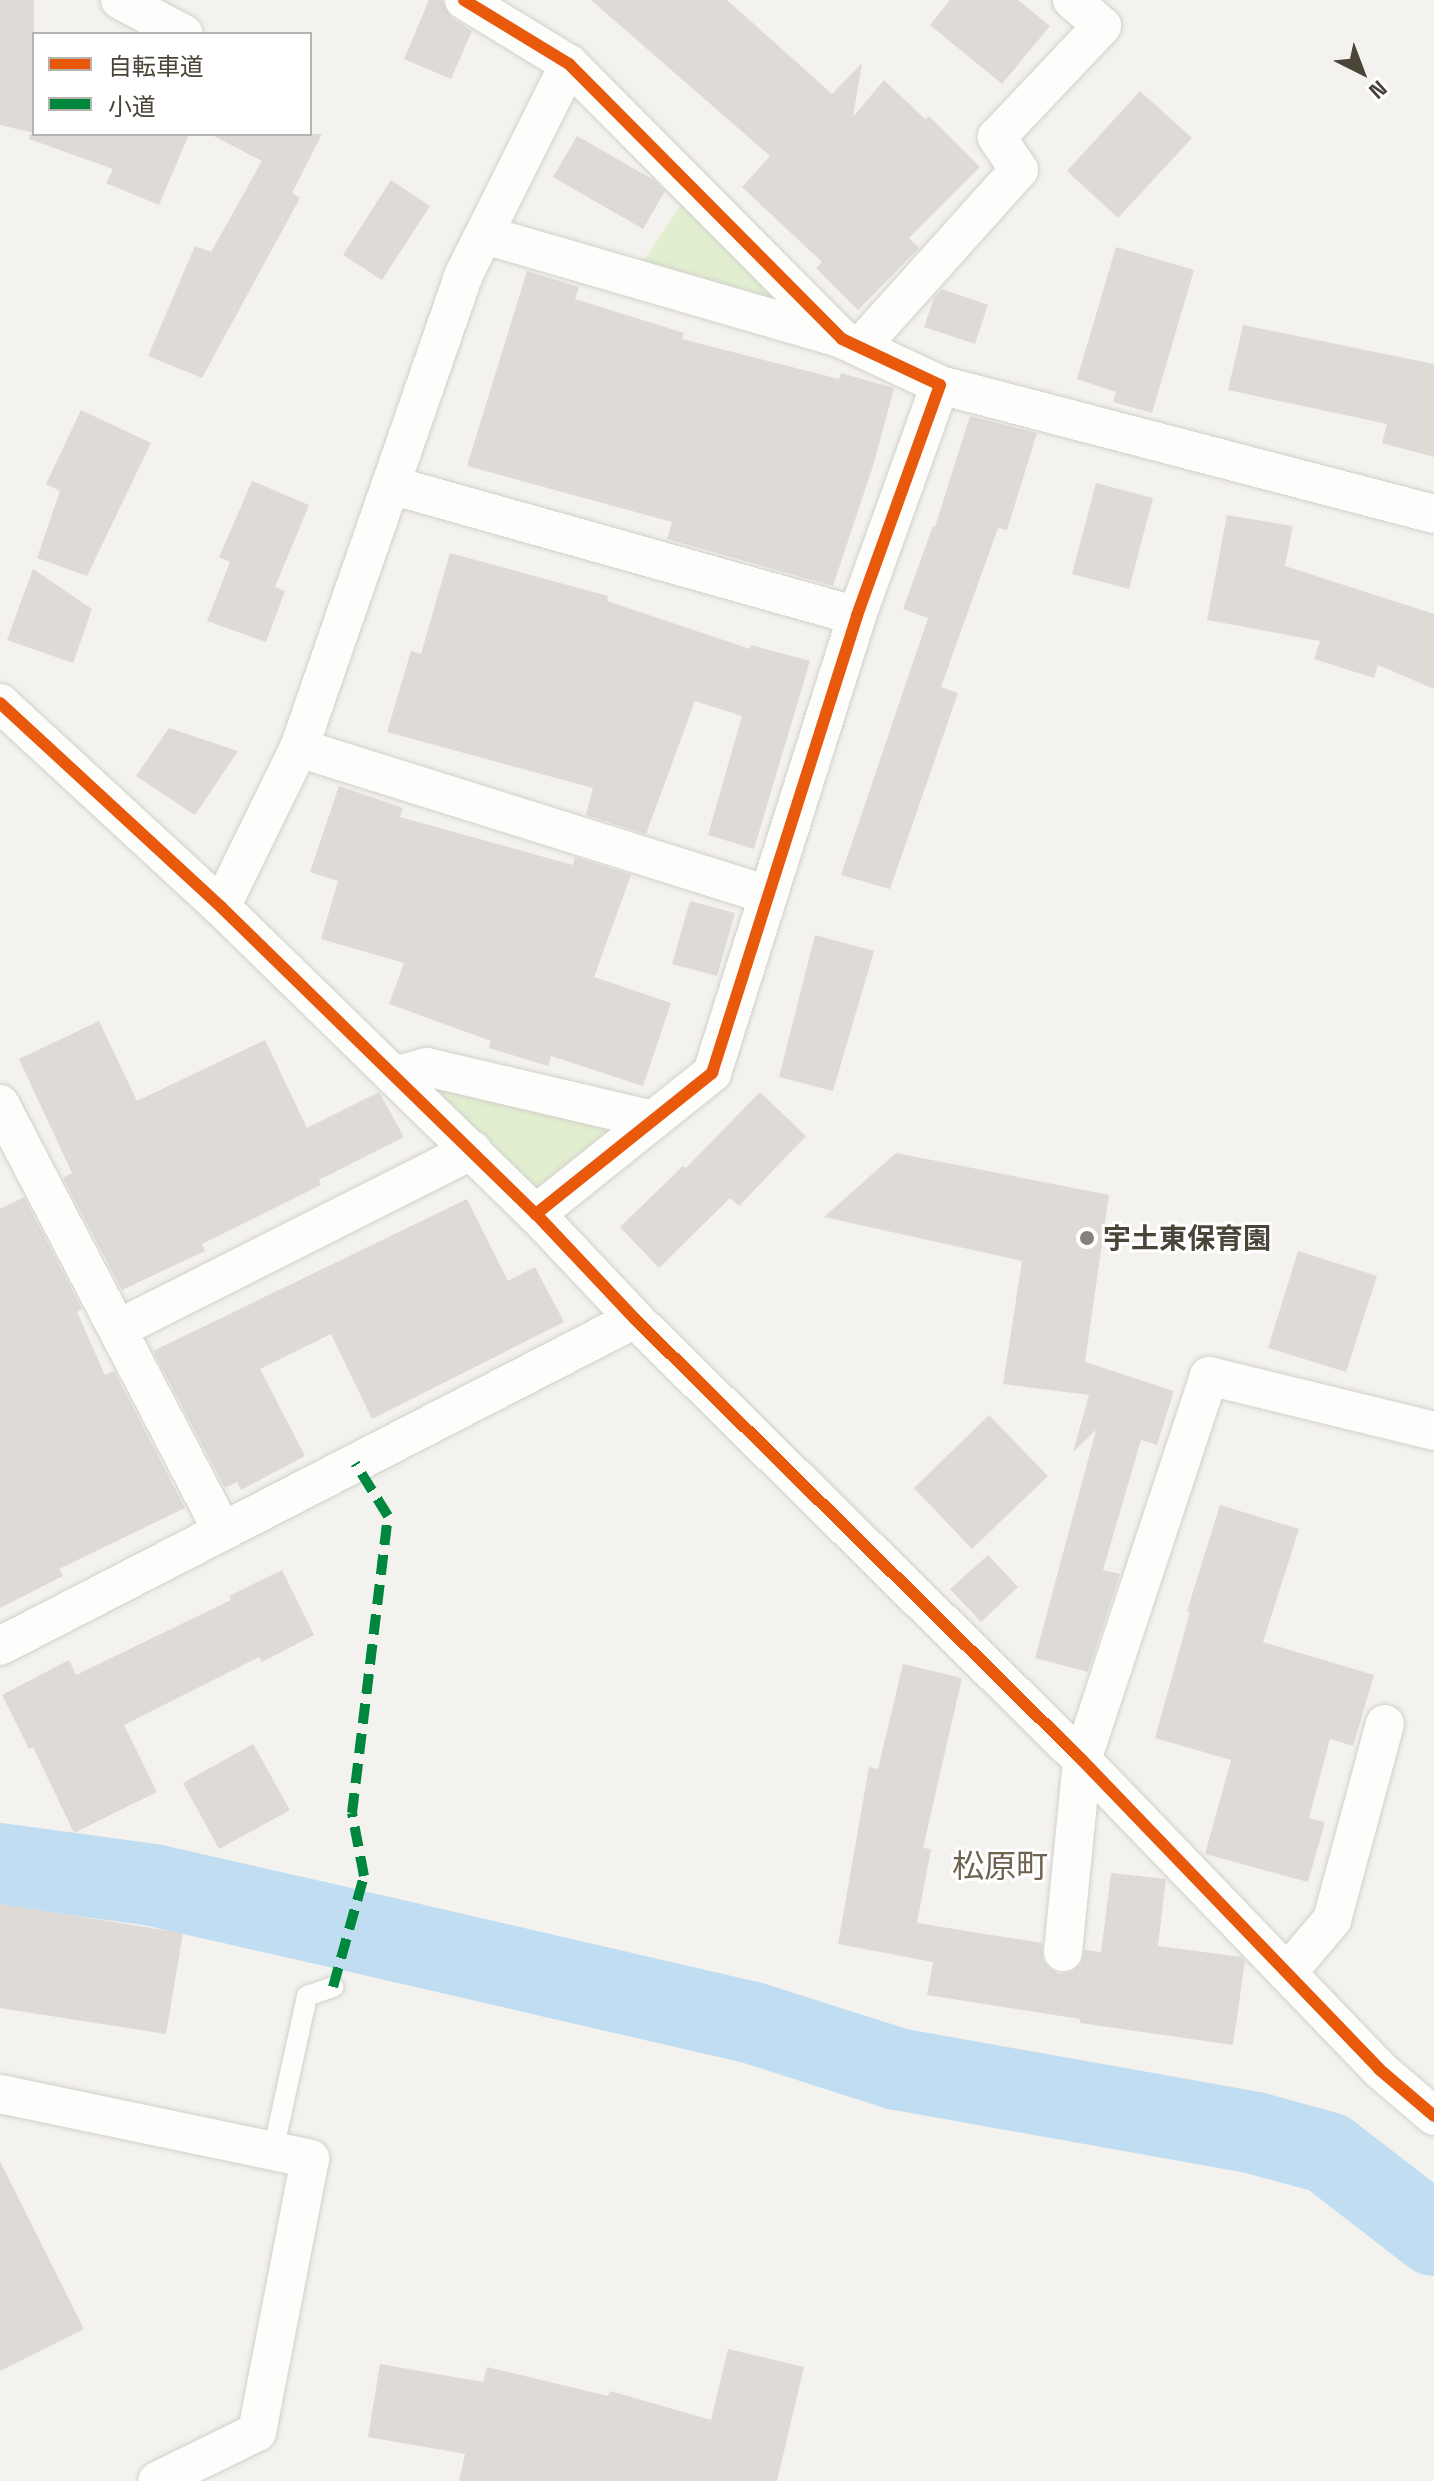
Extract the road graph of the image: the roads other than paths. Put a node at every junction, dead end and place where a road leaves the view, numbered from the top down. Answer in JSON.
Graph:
{"nodes":[{"id":1,"x":120,"y":0,"type":"edge"},
{"id":2,"x":464,"y":0,"type":"edge"},
{"id":3,"x":1072,"y":0,"type":"edge"},
{"id":4,"x":180,"y":32,"type":"edge"},
{"id":5,"x":569,"y":64,"type":"junction"},
{"id":6,"x":485,"y":235,"type":"junction"},
{"id":7,"x":851,"y":343,"type":"junction"},
{"id":8,"x":940,"y":385,"type":"junction"},
{"id":9,"x":391,"y":485,"type":"junction"},
{"id":10,"x":1434,"y":514,"type":"edge"},
{"id":11,"x":857,"y":616,"type":"junction"},
{"id":12,"x":0,"y":703,"type":"edge"},
{"id":13,"x":299,"y":748,"type":"junction"},
{"id":14,"x":769,"y":895,"type":"junction"},
{"id":15,"x":221,"y":907,"type":"junction"},
{"id":16,"x":394,"y":1076,"type":"junction"},
{"id":17,"x":0,"y":1104,"type":"edge"},
{"id":18,"x":653,"y":1120,"type":"junction"},
{"id":19,"x":472,"y":1150,"type":"junction"},
{"id":20,"x":536,"y":1214,"type":"junction"},
{"id":21,"x":635,"y":1319,"type":"junction"},
{"id":22,"x":118,"y":1329,"type":"junction"},
{"id":23,"x":1434,"y":1431,"type":"edge"},
{"id":24,"x":222,"y":1531,"type":"junction"},
{"id":25,"x":0,"y":1646,"type":"edge"},
{"id":26,"x":1385,"y":1724,"type":"dead end"},
{"id":27,"x":1082,"y":1760,"type":"junction"},
{"id":28,"x":1063,"y":1952,"type":"dead end"},
{"id":29,"x":1287,"y":1973,"type":"junction"},
{"id":30,"x":333,"y":1987,"type":"dead end"},
{"id":31,"x":0,"y":2094,"type":"edge"},
{"id":32,"x":1434,"y":2116,"type":"edge"},
{"id":33,"x":273,"y":2151,"type":"junction"},
{"id":34,"x":157,"y":2481,"type":"edge"}],
"edges":[{"from":1,"to":4,"type":"street"},
{"from":2,"to":5,"type":"street"},
{"from":3,"to":7,"type":"street"},
{"from":5,"to":6,"type":"street"},
{"from":5,"to":7,"type":"street"},
{"from":6,"to":7,"type":"street"},
{"from":6,"to":9,"type":"street"},
{"from":7,"to":8,"type":"street"},
{"from":8,"to":10,"type":"street"},
{"from":8,"to":11,"type":"street"},
{"from":9,"to":11,"type":"street"},
{"from":9,"to":13,"type":"street"},
{"from":11,"to":14,"type":"street"},
{"from":12,"to":15,"type":"street"},
{"from":13,"to":14,"type":"street"},
{"from":13,"to":15,"type":"street"},
{"from":14,"to":18,"type":"street"},
{"from":15,"to":16,"type":"street"},
{"from":16,"to":18,"type":"street"},
{"from":16,"to":19,"type":"street"},
{"from":17,"to":22,"type":"street"},
{"from":18,"to":20,"type":"street"},
{"from":19,"to":20,"type":"street"},
{"from":19,"to":22,"type":"street"},
{"from":20,"to":21,"type":"street"},
{"from":21,"to":24,"type":"street"},
{"from":21,"to":27,"type":"street"},
{"from":22,"to":24,"type":"street"},
{"from":23,"to":27,"type":"street"},
{"from":24,"to":25,"type":"street"},
{"from":26,"to":29,"type":"street"},
{"from":27,"to":28,"type":"street"},
{"from":27,"to":29,"type":"street"},
{"from":29,"to":32,"type":"street"},
{"from":30,"to":33,"type":"lane"},
{"from":31,"to":33,"type":"street"},
{"from":33,"to":34,"type":"street"}]}
